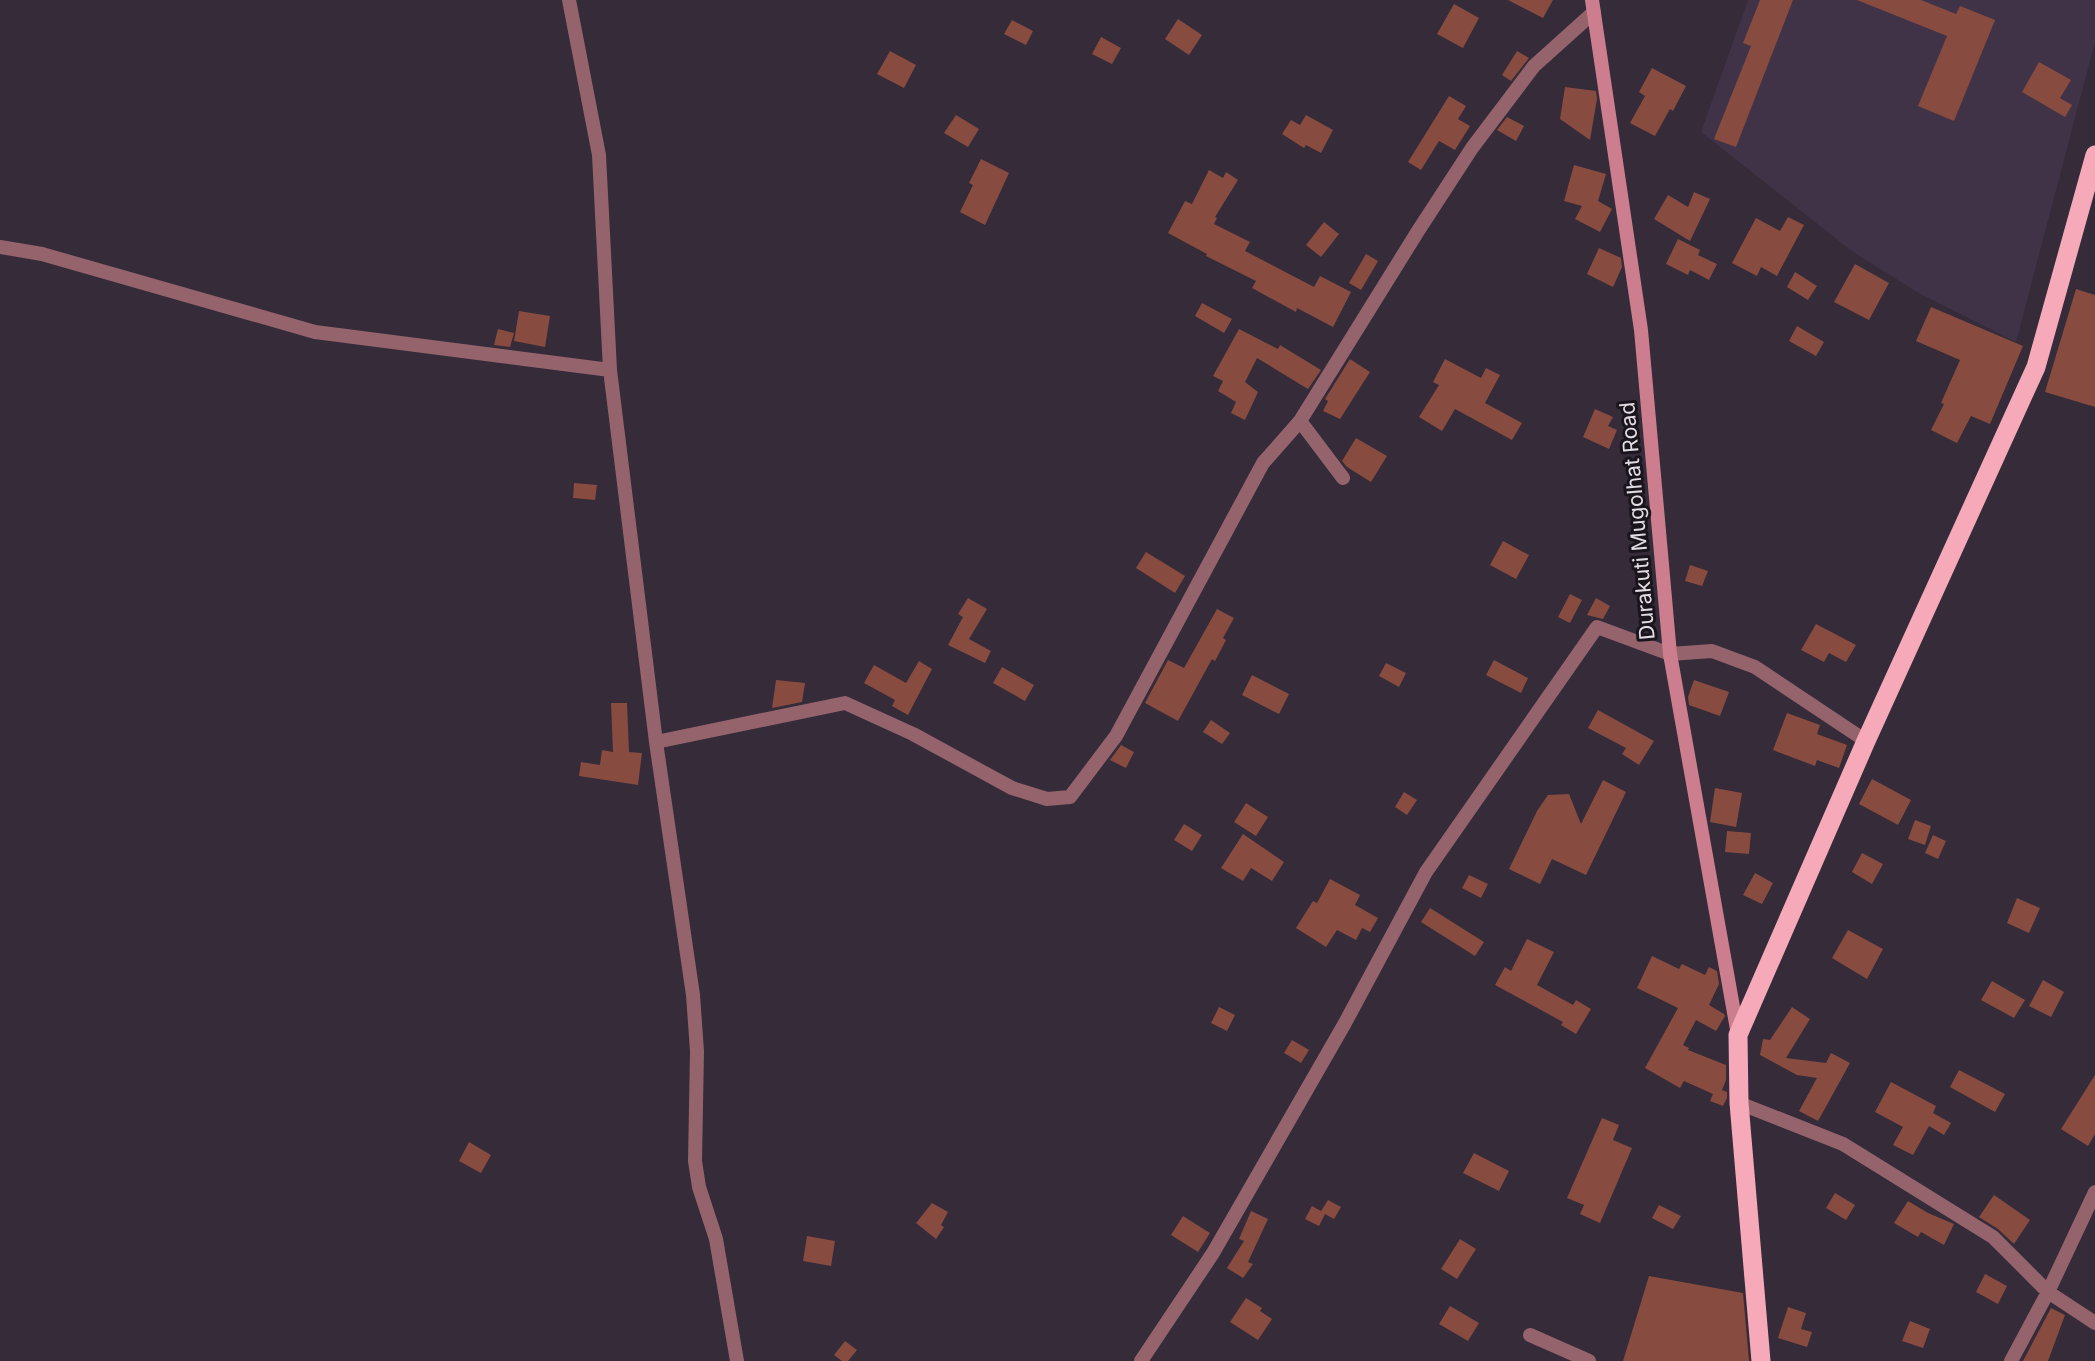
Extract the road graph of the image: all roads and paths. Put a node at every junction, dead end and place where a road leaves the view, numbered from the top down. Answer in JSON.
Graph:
{"nodes":[{"id":1,"x":569,"y":0,"type":"edge"},
{"id":2,"x":1593,"y":6,"type":"edge"},
{"id":3,"x":2095,"y":155,"type":"edge"},
{"id":4,"x":0,"y":247,"type":"edge"},
{"id":5,"x":610,"y":369,"type":"junction"},
{"id":6,"x":1300,"y":421,"type":"junction"},
{"id":7,"x":1343,"y":478,"type":"dead end"},
{"id":8,"x":1670,"y":654,"type":"junction"},
{"id":9,"x":1866,"y":741,"type":"junction"},
{"id":10,"x":656,"y":742,"type":"junction"},
{"id":11,"x":1738,"y":1035,"type":"junction"},
{"id":12,"x":1740,"y":1103,"type":"junction"},
{"id":13,"x":2095,"y":1192,"type":"edge"},
{"id":14,"x":2048,"y":1292,"type":"junction"},
{"id":15,"x":2095,"y":1323,"type":"edge"},
{"id":16,"x":1530,"y":1335,"type":"dead end"},
{"id":17,"x":737,"y":1361,"type":"edge"},
{"id":18,"x":1141,"y":1361,"type":"edge"},
{"id":19,"x":1589,"y":1361,"type":"edge"},
{"id":20,"x":1761,"y":1361,"type":"edge"},
{"id":21,"x":2011,"y":1361,"type":"edge"}],
"edges":[{"from":1,"to":5,"type":"street"},
{"from":2,"to":6,"type":"street"},
{"from":2,"to":8,"type":"main road","name":"Durakuti Mugolhat Road"},
{"from":3,"to":9,"type":"highway"},
{"from":4,"to":5,"type":"street"},
{"from":5,"to":10,"type":"street"},
{"from":6,"to":7,"type":"street"},
{"from":6,"to":10,"type":"street"},
{"from":8,"to":9,"type":"street"},
{"from":8,"to":11,"type":"main road","name":"Durakuti Mugolhat Road"},
{"from":8,"to":18,"type":"street"},
{"from":9,"to":11,"type":"highway"},
{"from":10,"to":17,"type":"street"},
{"from":11,"to":12,"type":"highway"},
{"from":12,"to":14,"type":"street"},
{"from":12,"to":20,"type":"highway"},
{"from":13,"to":14,"type":"street"},
{"from":14,"to":15,"type":"street"},
{"from":14,"to":21,"type":"street"},
{"from":16,"to":19,"type":"street"}]}
